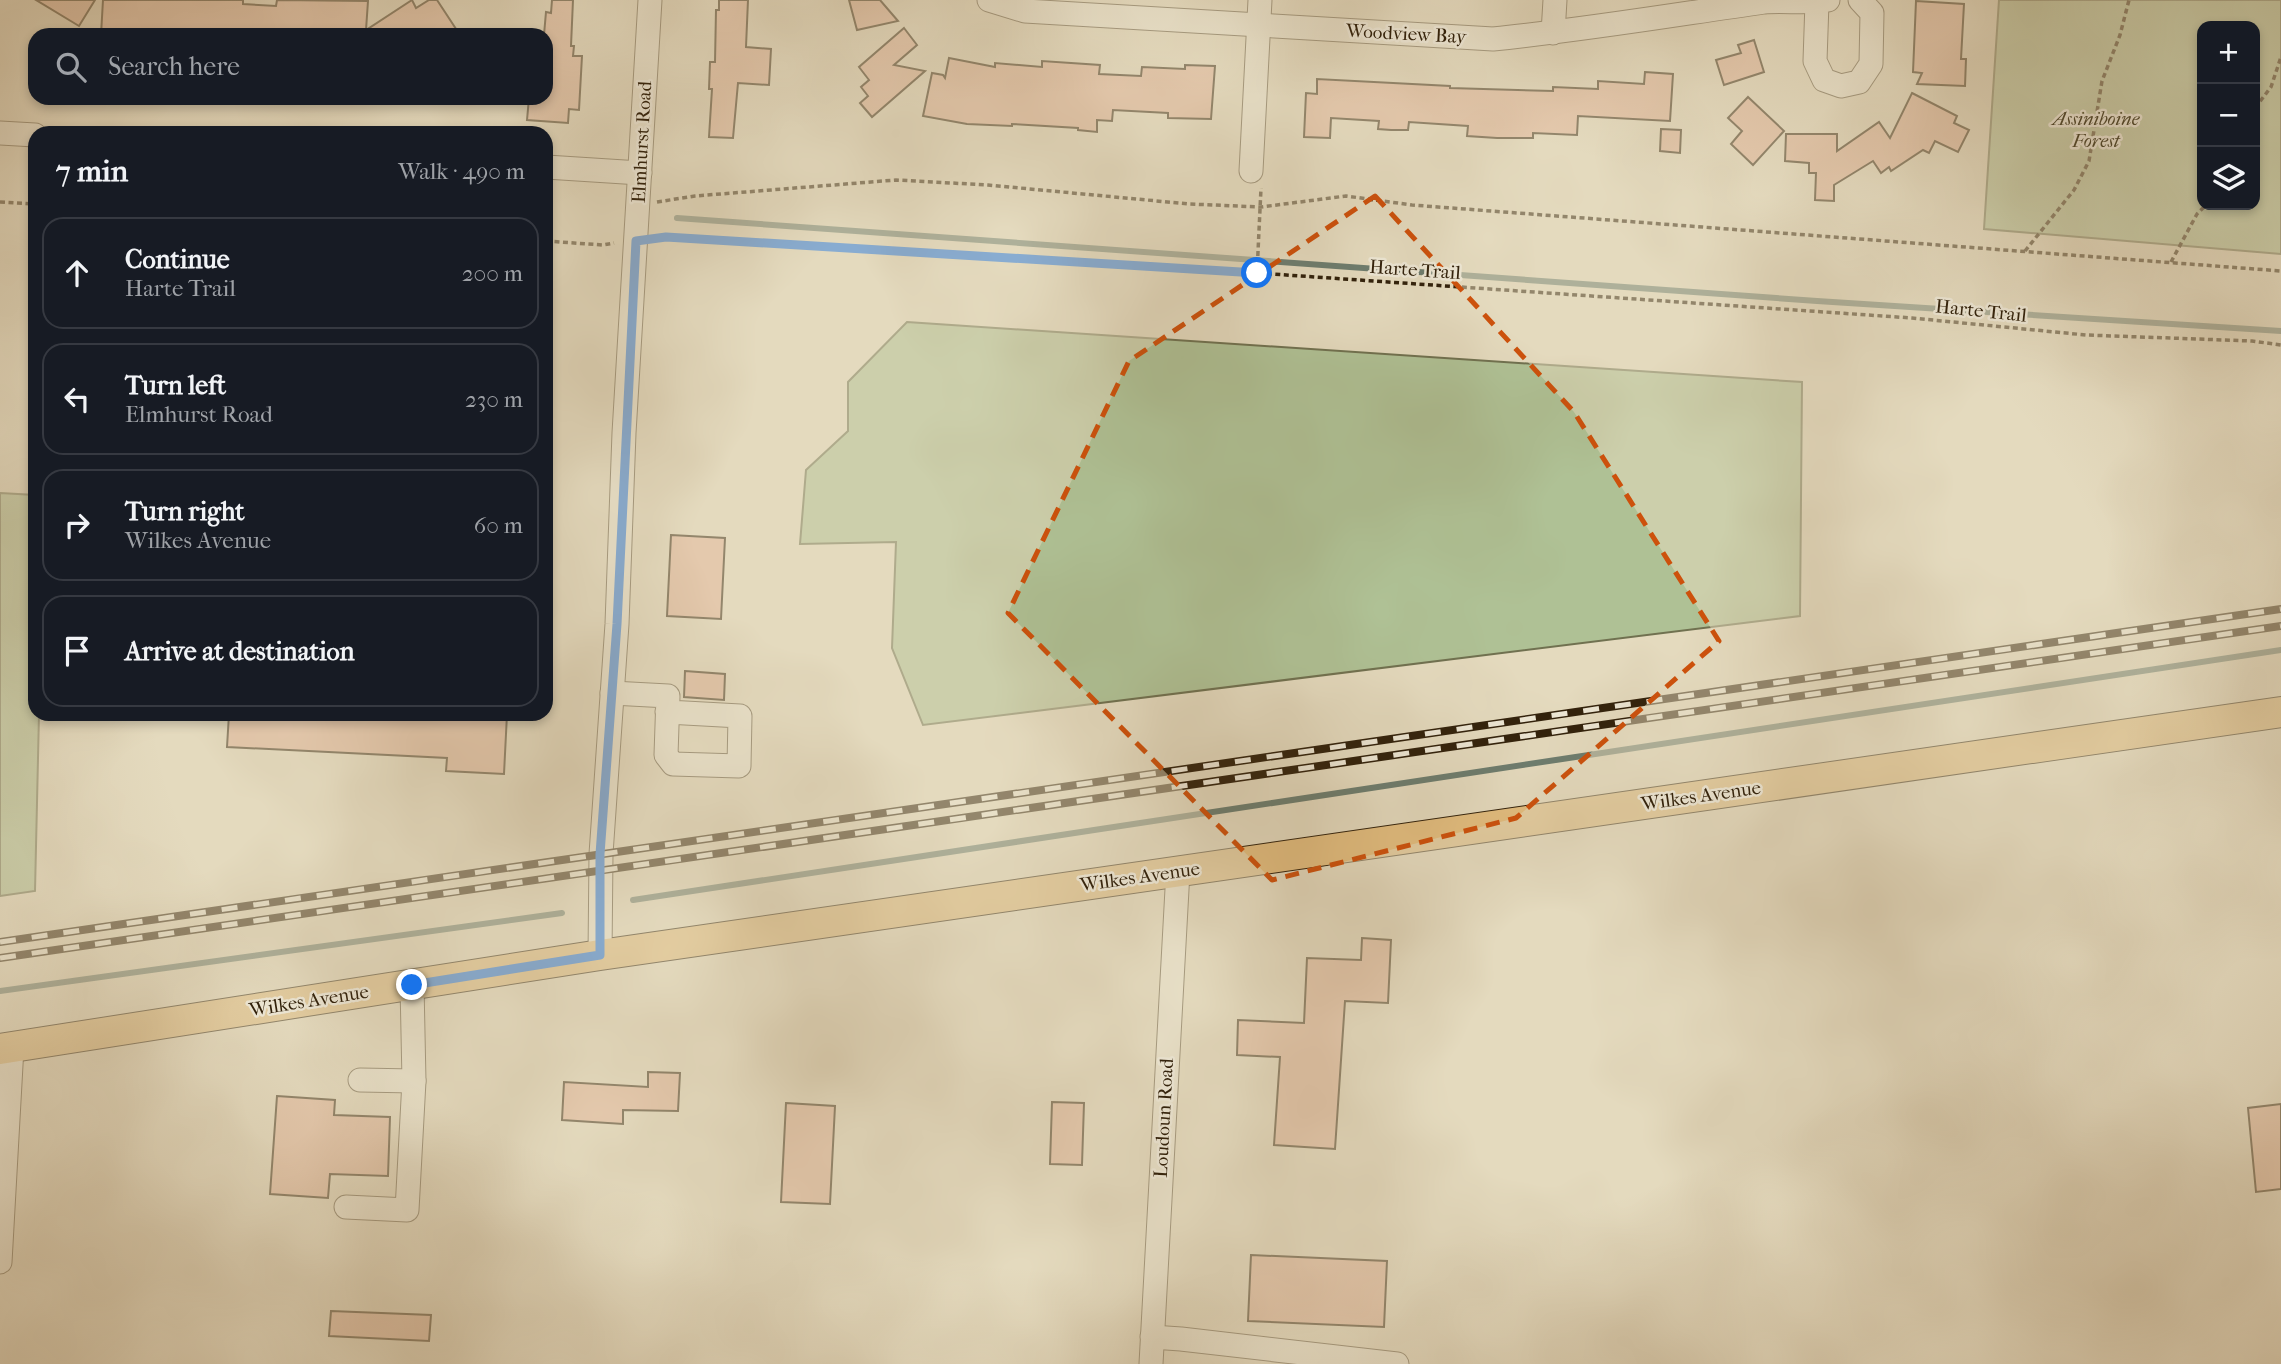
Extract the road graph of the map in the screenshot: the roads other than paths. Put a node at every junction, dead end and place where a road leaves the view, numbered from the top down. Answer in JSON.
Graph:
{"nodes":[{"id":1,"x":650,"y":0,"type":"edge"},
{"id":2,"x":989,"y":0,"type":"edge"},
{"id":3,"x":1260,"y":0,"type":"edge"},
{"id":4,"x":1555,"y":0,"type":"edge"},
{"id":5,"x":1860,"y":0,"type":"edge"},
{"id":6,"x":1823,"y":1,"type":"edge"},
{"id":7,"x":1259,"y":25,"type":"junction"},
{"id":8,"x":1553,"y":33,"type":"junction"},
{"id":9,"x":0,"y":133,"type":"edge"},
{"id":10,"x":28,"y":135,"type":"edge"},
{"id":11,"x":553,"y":167,"type":"edge"},
{"id":12,"x":1251,"y":171,"type":"road end"},
{"id":13,"x":640,"y":173,"type":"junction"},
{"id":14,"x":612,"y":693,"type":"junction"},
{"id":15,"x":667,"y":712,"type":"dead end"},
{"id":16,"x":2281,"y":712,"type":"edge"},
{"id":17,"x":1178,"y":871,"type":"junction"},
{"id":18,"x":600,"y":955,"type":"junction"},
{"id":19,"x":412,"y":985,"type":"junction"},
{"id":20,"x":6,"y":1048,"type":"edge"},
{"id":21,"x":360,"y":1080,"type":"dead end"},
{"id":22,"x":414,"y":1081,"type":"junction"},
{"id":23,"x":346,"y":1207,"type":"dead end"},
{"id":24,"x":0,"y":1262,"type":"edge"},
{"id":25,"x":1152,"y":1337,"type":"junction"},
{"id":26,"x":1391,"y":1363,"type":"edge"},
{"id":27,"x":1151,"y":1364,"type":"edge"}],
"edges":[{"from":1,"to":13,"type":"street","name":"Elmhurst Road"},
{"from":2,"to":7,"type":"street","name":"Woodview Bay"},
{"from":3,"to":7,"type":"street"},
{"from":4,"to":8,"type":"street"},
{"from":5,"to":6,"type":"street","name":"Woodview Bay"},
{"from":6,"to":8,"type":"street","name":"Woodview Bay"},
{"from":7,"to":8,"type":"street","name":"Woodview Bay"},
{"from":7,"to":12,"type":"street"},
{"from":9,"to":10,"type":"street"},
{"from":11,"to":13,"type":"street"},
{"from":13,"to":14,"type":"street","name":"Elmhurst Road"},
{"from":14,"to":15,"type":"street"},
{"from":14,"to":18,"type":"street","name":"Elmhurst Road"},
{"from":16,"to":17,"type":"main road","name":"Wilkes Avenue"},
{"from":17,"to":18,"type":"main road","name":"Wilkes Avenue"},
{"from":17,"to":25,"type":"street","name":"Loudoun Road"},
{"from":18,"to":19,"type":"main road","name":"Wilkes Avenue"},
{"from":19,"to":20,"type":"main road","name":"Wilkes Avenue"},
{"from":19,"to":22,"type":"street"},
{"from":20,"to":24,"type":"street"},
{"from":21,"to":22,"type":"street"},
{"from":22,"to":23,"type":"street"},
{"from":25,"to":26,"type":"street"},
{"from":25,"to":27,"type":"street","name":"Loudoun Road"}]}
